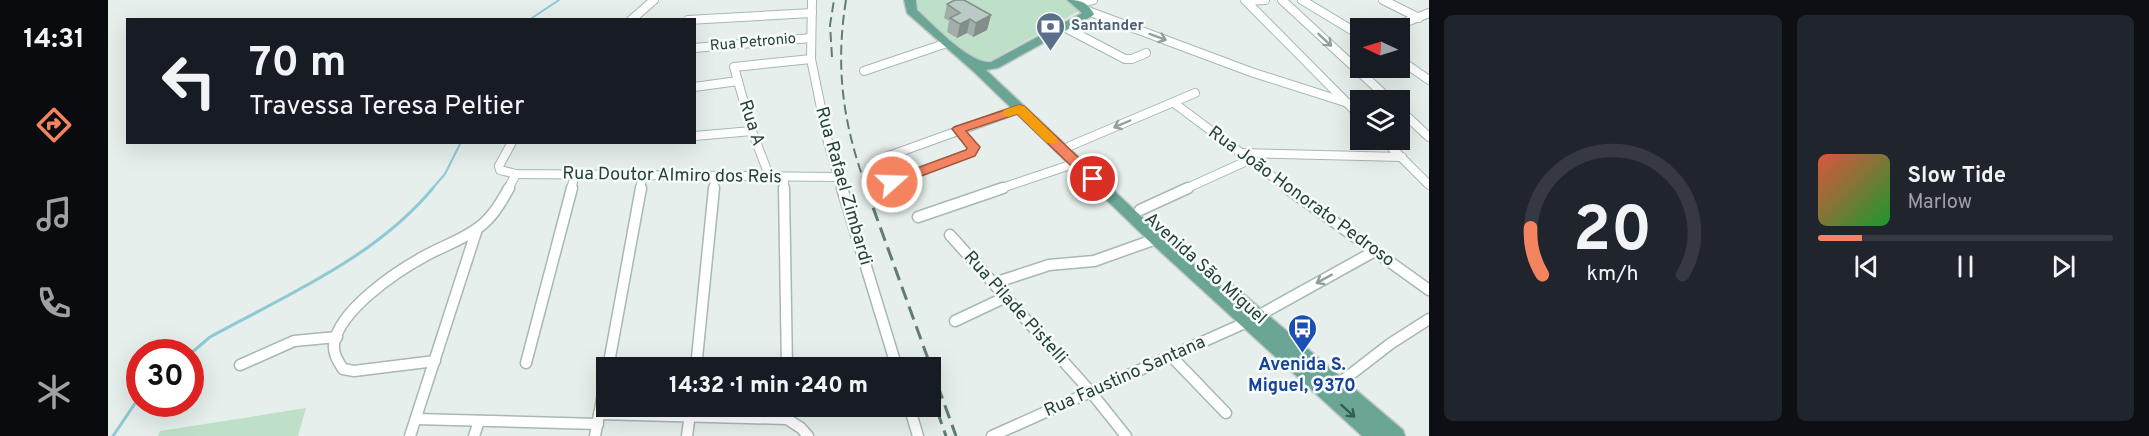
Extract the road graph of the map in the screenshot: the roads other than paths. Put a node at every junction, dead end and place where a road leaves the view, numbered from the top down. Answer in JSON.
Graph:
{"nodes":[{"id":1,"x":654,"y":0,"type":"edge"},
{"id":2,"x":812,"y":0,"type":"edge"},
{"id":3,"x":910,"y":0,"type":"edge"},
{"id":4,"x":1264,"y":0,"type":"edge"},
{"id":5,"x":1282,"y":0,"type":"edge"},
{"id":6,"x":1302,"y":0,"type":"edge"},
{"id":7,"x":1383,"y":0,"type":"edge"},
{"id":8,"x":1246,"y":1,"type":"edge"},
{"id":9,"x":1083,"y":3,"type":"edge"},
{"id":10,"x":812,"y":13,"type":"junction"},
{"id":11,"x":1429,"y":13,"type":"edge"},
{"id":12,"x":633,"y":18,"type":"edge"},
{"id":13,"x":1419,"y":18,"type":"junction"},
{"id":14,"x":696,"y":20,"type":"edge"},
{"id":15,"x":1410,"y":21,"type":"edge"},
{"id":16,"x":1064,"y":27,"type":"junction"},
{"id":17,"x":1350,"y":29,"type":"edge"},
{"id":18,"x":811,"y":38,"type":"junction"},
{"id":19,"x":947,"y":43,"type":"junction"},
{"id":20,"x":696,"y":48,"type":"edge"},
{"id":21,"x":1146,"y":53,"type":"dead end"},
{"id":22,"x":965,"y":57,"type":"junction"},
{"id":23,"x":812,"y":59,"type":"junction"},
{"id":24,"x":994,"y":65,"type":"junction"},
{"id":25,"x":1410,"y":67,"type":"edge"},
{"id":26,"x":864,"y":71,"type":"dead end"},
{"id":27,"x":1429,"y":80,"type":"edge"},
{"id":28,"x":738,"y":81,"type":"junction"},
{"id":29,"x":696,"y":87,"type":"edge"},
{"id":30,"x":1379,"y":90,"type":"edge"},
{"id":31,"x":1195,"y":93,"type":"dead end"},
{"id":32,"x":1174,"y":103,"type":"junction"},
{"id":33,"x":1348,"y":103,"type":"joint"},
{"id":34,"x":1019,"y":109,"type":"junction"},
{"id":35,"x":1410,"y":119,"type":"edge"},
{"id":36,"x":958,"y":129,"type":"junction"},
{"id":37,"x":752,"y":131,"type":"junction"},
{"id":38,"x":696,"y":136,"type":"edge"},
{"id":39,"x":1429,"y":137,"type":"edge"},
{"id":40,"x":511,"y":144,"type":"edge"},
{"id":41,"x":1070,"y":146,"type":"junction"},
{"id":42,"x":1395,"y":150,"type":"edge"},
{"id":43,"x":1239,"y":153,"type":"junction"},
{"id":44,"x":1402,"y":157,"type":"junction"},
{"id":45,"x":1249,"y":160,"type":"junction"},
{"id":46,"x":878,"y":163,"type":"dead end"},
{"id":47,"x":1076,"y":163,"type":"junction"},
{"id":48,"x":511,"y":174,"type":"junction"},
{"id":49,"x":575,"y":175,"type":"junction"},
{"id":50,"x":644,"y":175,"type":"junction"},
{"id":51,"x":715,"y":176,"type":"junction"},
{"id":52,"x":837,"y":177,"type":"junction"},
{"id":53,"x":770,"y":178,"type":"junction"},
{"id":54,"x":784,"y":178,"type":"junction"},
{"id":55,"x":892,"y":182,"type":"dead end"},
{"id":56,"x":1429,"y":185,"type":"edge"},
{"id":57,"x":1140,"y":210,"type":"junction"},
{"id":58,"x":918,"y":217,"type":"dead end"},
{"id":59,"x":477,"y":229,"type":"junction"},
{"id":60,"x":950,"y":235,"type":"dead end"},
{"id":61,"x":1156,"y":239,"type":"junction"},
{"id":62,"x":1375,"y":250,"type":"junction"},
{"id":63,"x":994,"y":283,"type":"junction"},
{"id":64,"x":1429,"y":290,"type":"edge"},
{"id":65,"x":1006,"y":297,"type":"junction"},
{"id":66,"x":1252,"y":319,"type":"junction"},
{"id":67,"x":1429,"y":319,"type":"edge"},
{"id":68,"x":955,"y":321,"type":"dead end"},
{"id":69,"x":337,"y":337,"type":"junction"},
{"id":70,"x":610,"y":357,"type":"edge"},
{"id":71,"x":697,"y":357,"type":"edge"},
{"id":72,"x":787,"y":357,"type":"edge"},
{"id":73,"x":894,"y":357,"type":"edge"},
{"id":74,"x":1172,"y":357,"type":"junction"},
{"id":75,"x":435,"y":361,"type":"junction"},
{"id":76,"x":526,"y":363,"type":"dead end"},
{"id":77,"x":240,"y":366,"type":"dead end"},
{"id":78,"x":1337,"y":385,"type":"junction"},
{"id":79,"x":1090,"y":391,"type":"junction"},
{"id":80,"x":1226,"y":413,"type":"dead end"},
{"id":81,"x":651,"y":417,"type":"edge"},
{"id":82,"x":689,"y":417,"type":"edge"},
{"id":83,"x":763,"y":417,"type":"edge"},
{"id":84,"x":912,"y":417,"type":"edge"},
{"id":85,"x":416,"y":419,"type":"junction"},
{"id":86,"x":787,"y":419,"type":"joint"},
{"id":87,"x":479,"y":421,"type":"junction"},
{"id":88,"x":598,"y":425,"type":"edge"},
{"id":89,"x":410,"y":436,"type":"edge"},
{"id":90,"x":474,"y":436,"type":"edge"},
{"id":91,"x":687,"y":436,"type":"edge"},
{"id":92,"x":808,"y":436,"type":"edge"},
{"id":93,"x":918,"y":436,"type":"edge"},
{"id":94,"x":992,"y":436,"type":"edge"},
{"id":95,"x":1126,"y":436,"type":"edge"},
{"id":96,"x":1376,"y":436,"type":"edge"},
{"id":97,"x":1395,"y":436,"type":"edge"}],
"edges":[{"from":1,"to":12,"type":"street"},
{"from":2,"to":10,"type":"street","name":"Rua Rafael Zimbardi"},
{"from":3,"to":19,"type":"main road","name":"Avenida São Miguel"},
{"from":4,"to":8,"type":"street"},
{"from":5,"to":30,"type":"street","one_way":true},
{"from":6,"to":17,"type":"street"},
{"from":7,"to":13,"type":"street"},
{"from":8,"to":33,"type":"street"},
{"from":9,"to":16,"type":"main road"},
{"from":9,"to":33,"type":"street","one_way":true},
{"from":10,"to":14,"type":"street"},
{"from":10,"to":18,"type":"street","name":"Rua Rafael Zimbardi"},
{"from":11,"to":13,"type":"street"},
{"from":13,"to":15,"type":"street"},
{"from":16,"to":21,"type":"street"},
{"from":16,"to":24,"type":"main road"},
{"from":18,"to":20,"type":"street","name":"Rua Petronio"},
{"from":18,"to":23,"type":"street","name":"Rua Rafael Zimbardi"},
{"from":19,"to":22,"type":"main road","name":"Avenida São Miguel"},
{"from":19,"to":26,"type":"street"},
{"from":22,"to":24,"type":"main road","name":"Avenida São Miguel"},
{"from":22,"to":34,"type":"main road","name":"Avenida São Miguel"},
{"from":23,"to":28,"type":"street","name":"Rua A"},
{"from":23,"to":52,"type":"street","name":"Rua Rafael Zimbardi"},
{"from":24,"to":41,"type":"main road","name":"Avenida São Miguel"},
{"from":25,"to":27,"type":"street"},
{"from":28,"to":29,"type":"street"},
{"from":28,"to":37,"type":"street","name":"Rua A"},
{"from":31,"to":32,"type":"street"},
{"from":32,"to":41,"type":"street","one_way":true},
{"from":32,"to":43,"type":"street","name":"Rua João Honorato Pedroso"},
{"from":34,"to":36,"type":"street"},
{"from":34,"to":47,"type":"main road","name":"Avenida São Miguel"},
{"from":35,"to":39,"type":"street"},
{"from":36,"to":46,"type":"street"},
{"from":36,"to":55,"type":"street"},
{"from":37,"to":38,"type":"street"},
{"from":37,"to":53,"type":"street","name":"Rua A"},
{"from":40,"to":48,"type":"street"},
{"from":41,"to":57,"type":"main road","name":"Avenida São Miguel"},
{"from":42,"to":44,"type":"street"},
{"from":43,"to":44,"type":"street"},
{"from":43,"to":45,"type":"street","name":"Rua João Honorato Pedroso"},
{"from":44,"to":56,"type":"street"},
{"from":45,"to":57,"type":"street"},
{"from":45,"to":62,"type":"street","name":"Rua João Honorato Pedroso"},
{"from":47,"to":58,"type":"street"},
{"from":47,"to":61,"type":"main road","name":"Avenida São Miguel"},
{"from":48,"to":49,"type":"street","name":"Rua Doutor Almiro dos Reis"},
{"from":48,"to":59,"type":"street"},
{"from":49,"to":50,"type":"street","name":"Rua Doutor Almiro dos Reis"},
{"from":49,"to":76,"type":"street"},
{"from":50,"to":51,"type":"street","name":"Rua Doutor Almiro dos Reis"},
{"from":50,"to":70,"type":"street"},
{"from":51,"to":53,"type":"street","name":"Rua Doutor Almiro dos Reis"},
{"from":51,"to":71,"type":"street"},
{"from":52,"to":54,"type":"street","name":"Rua Doutor Almiro dos Reis"},
{"from":52,"to":73,"type":"street","name":"Rua Rafael Zimbardi"},
{"from":53,"to":54,"type":"street","name":"Rua Doutor Almiro dos Reis"},
{"from":54,"to":72,"type":"street"},
{"from":57,"to":66,"type":"main road","name":"Avenida São Miguel"},
{"from":59,"to":69,"type":"street"},
{"from":59,"to":75,"type":"street"},
{"from":60,"to":63,"type":"street","name":"Rua Pilade Pistelli"},
{"from":61,"to":63,"type":"street"},
{"from":61,"to":66,"type":"main road","name":"Avenida São Miguel"},
{"from":62,"to":64,"type":"street","name":"Rua João Honorato Pedroso"},
{"from":62,"to":66,"type":"street","name":"Rua Faustino Santana","one_way":true},
{"from":63,"to":65,"type":"street","name":"Rua Pilade Pistelli"},
{"from":65,"to":68,"type":"street"},
{"from":65,"to":79,"type":"street","name":"Rua Pilade Pistelli"},
{"from":66,"to":74,"type":"street","name":"Rua Faustino Santana"},
{"from":66,"to":78,"type":"main road","name":"Avenida São Miguel"},
{"from":66,"to":96,"type":"main road","name":"Avenida São Miguel","one_way":true},
{"from":67,"to":78,"type":"street"},
{"from":69,"to":75,"type":"street"},
{"from":69,"to":77,"type":"street"},
{"from":74,"to":79,"type":"street","name":"Rua Faustino Santana"},
{"from":74,"to":80,"type":"street"},
{"from":75,"to":85,"type":"street"},
{"from":78,"to":97,"type":"main road","name":"Avenida São Miguel"},
{"from":79,"to":94,"type":"street","name":"Rua Faustino Santana"},
{"from":79,"to":95,"type":"street","name":"Rua Pilade Pistelli"},
{"from":81,"to":88,"type":"street"},
{"from":82,"to":91,"type":"street"},
{"from":83,"to":86,"type":"street"},
{"from":84,"to":93,"type":"street"},
{"from":85,"to":87,"type":"street"},
{"from":85,"to":89,"type":"street"},
{"from":86,"to":92,"type":"street"},
{"from":87,"to":88,"type":"street"},
{"from":87,"to":90,"type":"street"}]}
